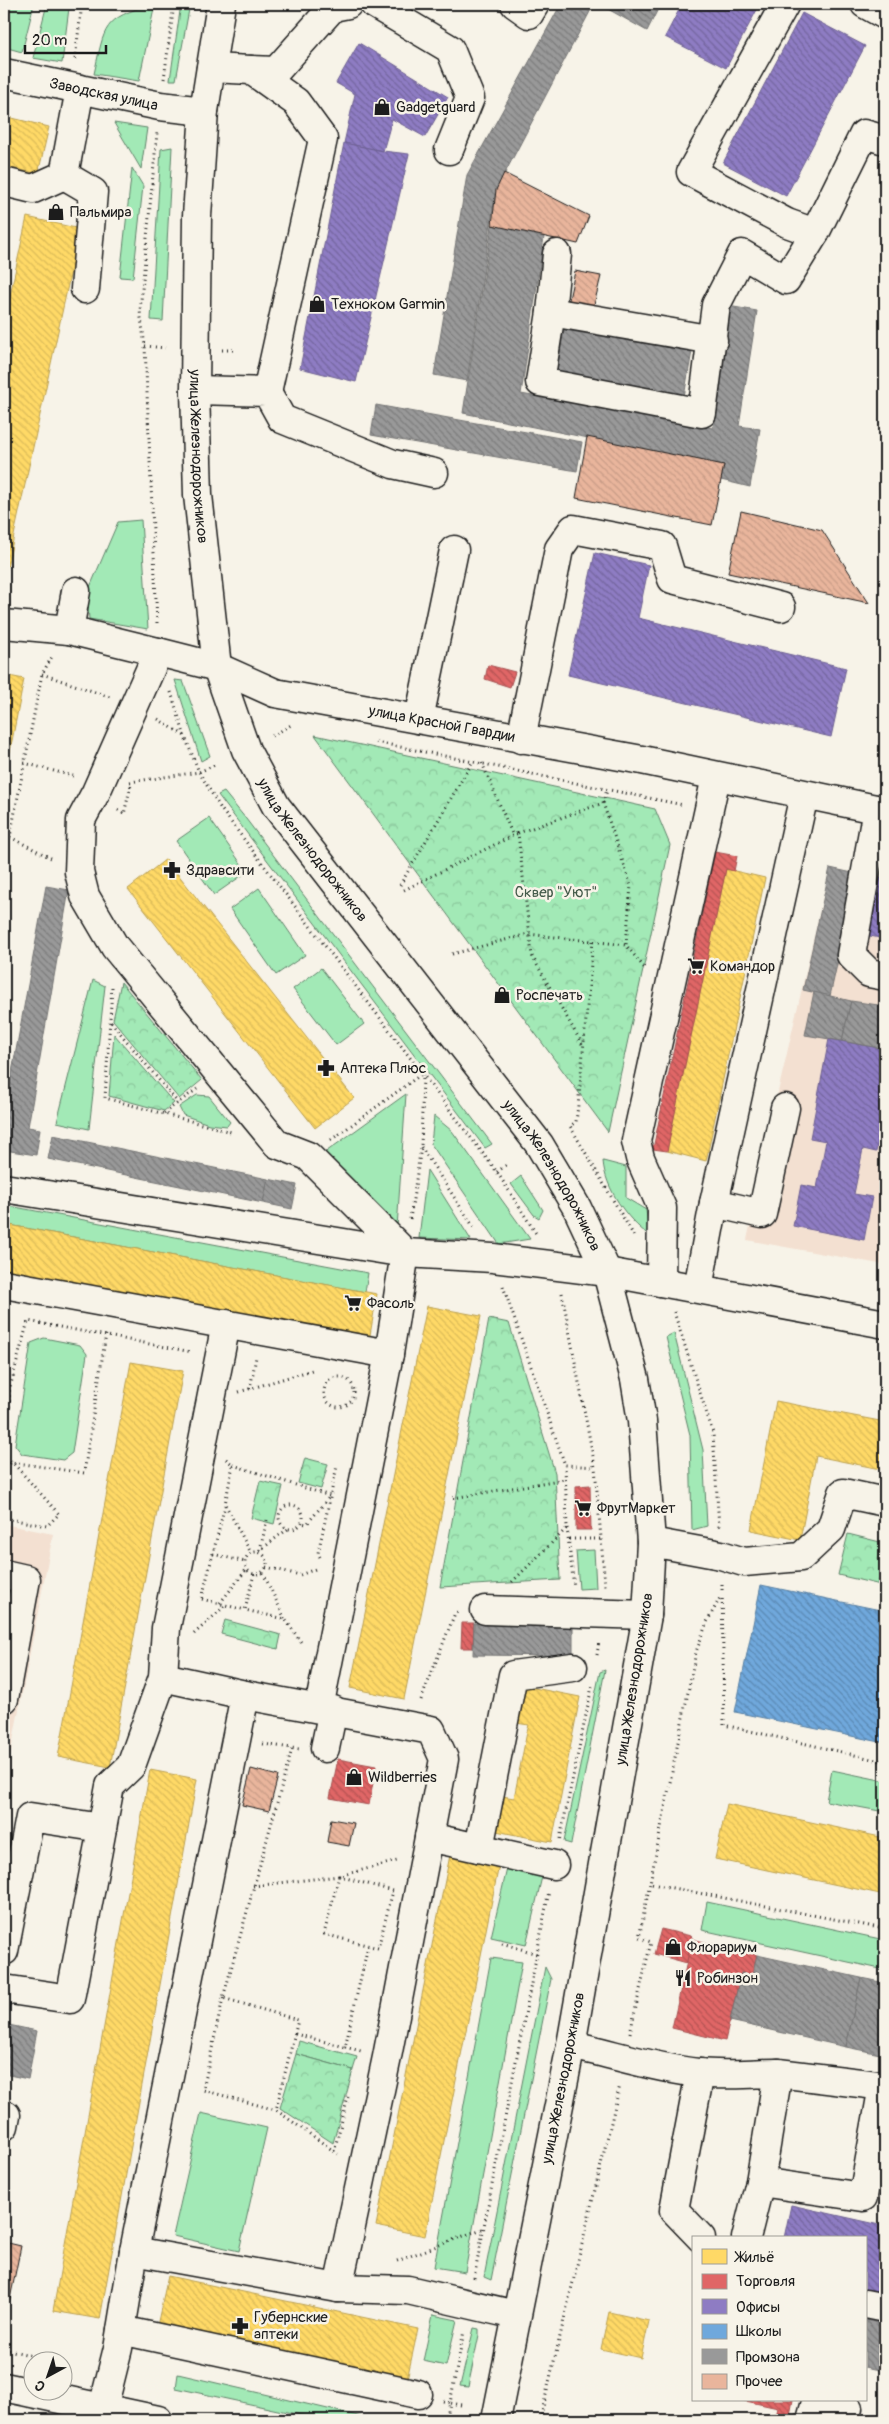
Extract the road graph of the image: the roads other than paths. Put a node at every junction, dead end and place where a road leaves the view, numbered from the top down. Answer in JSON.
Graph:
{"nodes":[{"id":1,"x":221,"y":4,"type":"edge"},
{"id":2,"x":348,"y":4,"type":"edge"},
{"id":3,"x":374,"y":4,"type":"edge"},
{"id":4,"x":515,"y":4,"type":"edge"},
{"id":5,"x":535,"y":4,"type":"edge"},
{"id":6,"x":785,"y":4,"type":"edge"},
{"id":7,"x":865,"y":4,"type":"edge"},
{"id":8,"x":885,"y":15,"type":"edge"},
{"id":9,"x":211,"y":68,"type":"junction"},
{"id":10,"x":251,"y":70,"type":"junction"},
{"id":11,"x":4,"y":73,"type":"edge"},
{"id":12,"x":76,"y":88,"type":"junction"},
{"id":13,"x":204,"y":111,"type":"junction"},
{"id":14,"x":885,"y":140,"type":"edge"},
{"id":15,"x":449,"y":150,"type":"dead end"},
{"id":16,"x":64,"y":175,"type":"junction"},
{"id":17,"x":4,"y":182,"type":"edge"},
{"id":18,"x":815,"y":233,"type":"junction"},
{"id":19,"x":557,"y":254,"type":"dead end"},
{"id":20,"x":85,"y":290,"type":"dead end"},
{"id":21,"x":551,"y":312,"type":"junction"},
{"id":22,"x":713,"y":340,"type":"junction"},
{"id":23,"x":195,"y":390,"type":"junction"},
{"id":24,"x":267,"y":392,"type":"junction"},
{"id":25,"x":434,"y":473,"type":"dead end"},
{"id":26,"x":454,"y":550,"type":"dead end"},
{"id":27,"x":76,"y":591,"type":"dead end"},
{"id":28,"x":781,"y":607,"type":"dead end"},
{"id":29,"x":4,"y":624,"type":"edge"},
{"id":30,"x":69,"y":630,"type":"junction"},
{"id":31,"x":158,"y":652,"type":"junction"},
{"id":32,"x":217,"y":667,"type":"junction"},
{"id":33,"x":419,"y":718,"type":"junction"},
{"id":34,"x":521,"y":739,"type":"junction"},
{"id":35,"x":716,"y":777,"type":"junction"},
{"id":36,"x":804,"y":795,"type":"junction"},
{"id":37,"x":881,"y":810,"type":"edge"},
{"id":38,"x":885,"y":976,"type":"edge"},
{"id":39,"x":785,"y":1108,"type":"dead end"},
{"id":40,"x":4,"y":1188,"type":"edge"},
{"id":41,"x":714,"y":1203,"type":"junction"},
{"id":42,"x":405,"y":1253,"type":"junction"},
{"id":43,"x":607,"y":1272,"type":"junction"},
{"id":44,"x":661,"y":1282,"type":"junction"},
{"id":45,"x":4,"y":1284,"type":"edge"},
{"id":46,"x":698,"y":1288,"type":"junction"},
{"id":47,"x":226,"y":1324,"type":"junction"},
{"id":48,"x":885,"y":1324,"type":"edge"},
{"id":49,"x":389,"y":1354,"type":"junction"},
{"id":50,"x":885,"y":1502,"type":"edge"},
{"id":51,"x":652,"y":1542,"type":"junction"},
{"id":52,"x":4,"y":1574,"type":"edge"},
{"id":53,"x":485,"y":1610,"type":"road end"},
{"id":54,"x":647,"y":1615,"type":"junction"},
{"id":55,"x":588,"y":1668,"type":"road end"},
{"id":56,"x":163,"y":1678,"type":"junction"},
{"id":57,"x":245,"y":1695,"type":"junction"},
{"id":58,"x":4,"y":1699,"type":"edge"},
{"id":59,"x":326,"y":1709,"type":"junction"},
{"id":60,"x":325,"y":1748,"type":"road end"},
{"id":61,"x":102,"y":1828,"type":"junction"},
{"id":62,"x":427,"y":1846,"type":"junction"},
{"id":63,"x":479,"y":1848,"type":"junction"},
{"id":64,"x":554,"y":1864,"type":"road end"},
{"id":65,"x":4,"y":1951,"type":"edge"},
{"id":66,"x":4,"y":1989,"type":"edge"},
{"id":67,"x":571,"y":2045,"type":"junction"},
{"id":68,"x":700,"y":2073,"type":"junction"},
{"id":69,"x":778,"y":2073,"type":"junction"},
{"id":70,"x":884,"y":2086,"type":"edge"},
{"id":71,"x":760,"y":2182,"type":"junction"},
{"id":72,"x":699,"y":2236,"type":"edge"},
{"id":73,"x":746,"y":2236,"type":"edge"},
{"id":74,"x":134,"y":2251,"type":"junction"},
{"id":75,"x":338,"y":2288,"type":"junction"},
{"id":76,"x":866,"y":2304,"type":"edge"},
{"id":77,"x":885,"y":2308,"type":"edge"},
{"id":78,"x":516,"y":2315,"type":"junction"},
{"id":79,"x":121,"y":2330,"type":"junction"},
{"id":80,"x":4,"y":2387,"type":"edge"},
{"id":81,"x":418,"y":2394,"type":"dead end"},
{"id":82,"x":104,"y":2408,"type":"junction"},
{"id":83,"x":158,"y":2420,"type":"edge"},
{"id":84,"x":496,"y":2420,"type":"edge"},
{"id":85,"x":812,"y":2420,"type":"edge"},
{"id":86,"x":845,"y":2420,"type":"edge"}],
"edges":[{"from":1,"to":9,"type":"street","name":"улица Железнодорожников"},
{"from":2,"to":10,"type":"street"},
{"from":3,"to":15,"type":"street"},
{"from":4,"to":5,"type":"street"},
{"from":6,"to":18,"type":"street"},
{"from":7,"to":8,"type":"street"},
{"from":9,"to":10,"type":"street"},
{"from":9,"to":13,"type":"street","name":"улица Железнодорожников"},
{"from":10,"to":24,"type":"street"},
{"from":11,"to":12,"type":"street","name":"Заводская улица"},
{"from":12,"to":13,"type":"street","name":"Заводская улица"},
{"from":12,"to":16,"type":"street"},
{"from":13,"to":23,"type":"street","name":"улица Железнодорожников"},
{"from":14,"to":18,"type":"street"},
{"from":16,"to":17,"type":"street"},
{"from":16,"to":20,"type":"street"},
{"from":18,"to":22,"type":"street"},
{"from":19,"to":21,"type":"street"},
{"from":21,"to":22,"type":"street"},
{"from":21,"to":22,"type":"street"},
{"from":23,"to":24,"type":"street"},
{"from":23,"to":32,"type":"street","name":"улица Железнодорожников"},
{"from":24,"to":25,"type":"street"},
{"from":26,"to":33,"type":"street"},
{"from":27,"to":30,"type":"street"},
{"from":28,"to":34,"type":"street"},
{"from":29,"to":30,"type":"street","name":"улица Красной Гвардии"},
{"from":30,"to":31,"type":"street","name":"улица Красной Гвардии"},
{"from":31,"to":32,"type":"street","name":"улица Красной Гвардии"},
{"from":31,"to":42,"type":"street"},
{"from":32,"to":33,"type":"street","name":"улица Красной Гвардии"},
{"from":32,"to":43,"type":"street","name":"улица Железнодорожников"},
{"from":33,"to":34,"type":"street","name":"улица Красной Гвардии"},
{"from":34,"to":35,"type":"street","name":"улица Красной Гвардии"},
{"from":35,"to":36,"type":"street","name":"улица Красной Гвардии"},
{"from":35,"to":44,"type":"street"},
{"from":36,"to":37,"type":"street","name":"улица Красной Гвардии"},
{"from":36,"to":41,"type":"street"},
{"from":37,"to":38,"type":"street"},
{"from":39,"to":41,"type":"street"},
{"from":40,"to":42,"type":"street"},
{"from":41,"to":46,"type":"street"},
{"from":42,"to":43,"type":"street"},
{"from":42,"to":49,"type":"street"},
{"from":43,"to":44,"type":"street"},
{"from":43,"to":51,"type":"street","name":"улица Железнодорожников"},
{"from":44,"to":46,"type":"street"},
{"from":45,"to":47,"type":"street"},
{"from":46,"to":48,"type":"street"},
{"from":47,"to":49,"type":"street"},
{"from":47,"to":56,"type":"street"},
{"from":49,"to":59,"type":"street"},
{"from":50,"to":51,"type":"street"},
{"from":51,"to":54,"type":"street","name":"улица Железнодорожников"},
{"from":52,"to":58,"type":"street"},
{"from":53,"to":54,"type":"street"},
{"from":54,"to":67,"type":"street","name":"улица Железнодорожников"},
{"from":55,"to":63,"type":"street"},
{"from":56,"to":57,"type":"street"},
{"from":56,"to":61,"type":"street"},
{"from":57,"to":59,"type":"street"},
{"from":57,"to":74,"type":"street"},
{"from":59,"to":60,"type":"street"},
{"from":59,"to":62,"type":"street"},
{"from":61,"to":65,"type":"street"},
{"from":61,"to":66,"type":"street"},
{"from":62,"to":63,"type":"street"},
{"from":62,"to":75,"type":"street"},
{"from":63,"to":64,"type":"street"},
{"from":67,"to":68,"type":"street"},
{"from":67,"to":78,"type":"street","name":"улица Железнодорожников"},
{"from":68,"to":69,"type":"street"},
{"from":68,"to":72,"type":"street"},
{"from":69,"to":70,"type":"street"},
{"from":69,"to":71,"type":"street"},
{"from":70,"to":71,"type":"street"},
{"from":71,"to":73,"type":"street"},
{"from":74,"to":75,"type":"street"},
{"from":74,"to":79,"type":"street"},
{"from":75,"to":78,"type":"street"},
{"from":76,"to":77,"type":"street"},
{"from":78,"to":84,"type":"street","name":"улица Железнодорожников"},
{"from":79,"to":81,"type":"street"},
{"from":79,"to":82,"type":"street"},
{"from":80,"to":82,"type":"street"},
{"from":82,"to":83,"type":"street"},
{"from":85,"to":86,"type":"street"}]}
